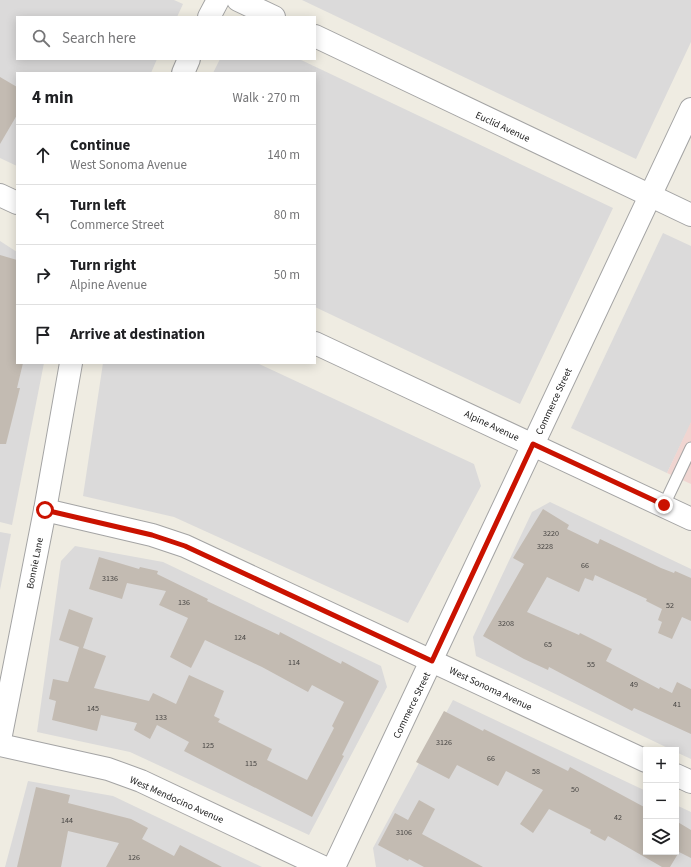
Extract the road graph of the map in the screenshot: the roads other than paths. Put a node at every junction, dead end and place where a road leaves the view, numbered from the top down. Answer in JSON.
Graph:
{"nodes":[{"id":1,"x":218,"y":0,"type":"edge"},
{"id":2,"x":238,"y":0,"type":"edge"},
{"id":3,"x":210,"y":16,"type":"edge"},
{"id":4,"x":272,"y":16,"type":"edge"},
{"id":5,"x":316,"y":36,"type":"edge"},
{"id":6,"x":189,"y":60,"type":"edge"},
{"id":7,"x":183,"y":72,"type":"edge"},
{"id":8,"x":691,"y":109,"type":"edge"},
{"id":9,"x":0,"y":195,"type":"edge"},
{"id":10,"x":650,"y":196,"type":"junction"},
{"id":11,"x":16,"y":203,"type":"edge"},
{"id":12,"x":691,"y":215,"type":"edge"},
{"id":13,"x":316,"y":343,"type":"edge"},
{"id":14,"x":71,"y":364,"type":"edge"},
{"id":15,"x":533,"y":444,"type":"junction"},
{"id":16,"x":691,"y":448,"type":"edge"},
{"id":17,"x":664,"y":505,"type":"junction"},
{"id":18,"x":45,"y":510,"type":"junction"},
{"id":19,"x":691,"y":519,"type":"edge"},
{"id":20,"x":432,"y":661,"type":"junction"},
{"id":21,"x":0,"y":740,"type":"edge"},
{"id":22,"x":0,"y":745,"type":"edge"},
{"id":23,"x":643,"y":760,"type":"edge"},
{"id":24,"x":679,"y":776,"type":"edge"},
{"id":25,"x":691,"y":782,"type":"edge"},
{"id":26,"x":322,"y":867,"type":"edge"},
{"id":27,"x":334,"y":867,"type":"edge"}],
"edges":[{"from":1,"to":3,"type":"street"},
{"from":2,"to":4,"type":"street"},
{"from":5,"to":10,"type":"street","name":"Euclid Avenue"},
{"from":6,"to":7,"type":"street"},
{"from":8,"to":10,"type":"street","name":"Commerce Street"},
{"from":9,"to":11,"type":"street"},
{"from":10,"to":12,"type":"street","name":"Euclid Avenue"},
{"from":10,"to":15,"type":"street","name":"Commerce Street"},
{"from":13,"to":15,"type":"street","name":"Alpine Avenue"},
{"from":14,"to":18,"type":"street","name":"Bonnie Lane"},
{"from":15,"to":17,"type":"street","name":"Alpine Avenue"},
{"from":15,"to":20,"type":"street","name":"Commerce Street"},
{"from":16,"to":17,"type":"lane"},
{"from":17,"to":19,"type":"street","name":"Alpine Avenue"},
{"from":18,"to":20,"type":"street","name":"West Sonoma Avenue"},
{"from":18,"to":21,"type":"street","name":"Bonnie Lane"},
{"from":20,"to":23,"type":"street","name":"West Sonoma Avenue"},
{"from":20,"to":27,"type":"street","name":"Commerce Street"},
{"from":22,"to":26,"type":"street","name":"West Mendocino Avenue"},
{"from":24,"to":25,"type":"street"}]}
